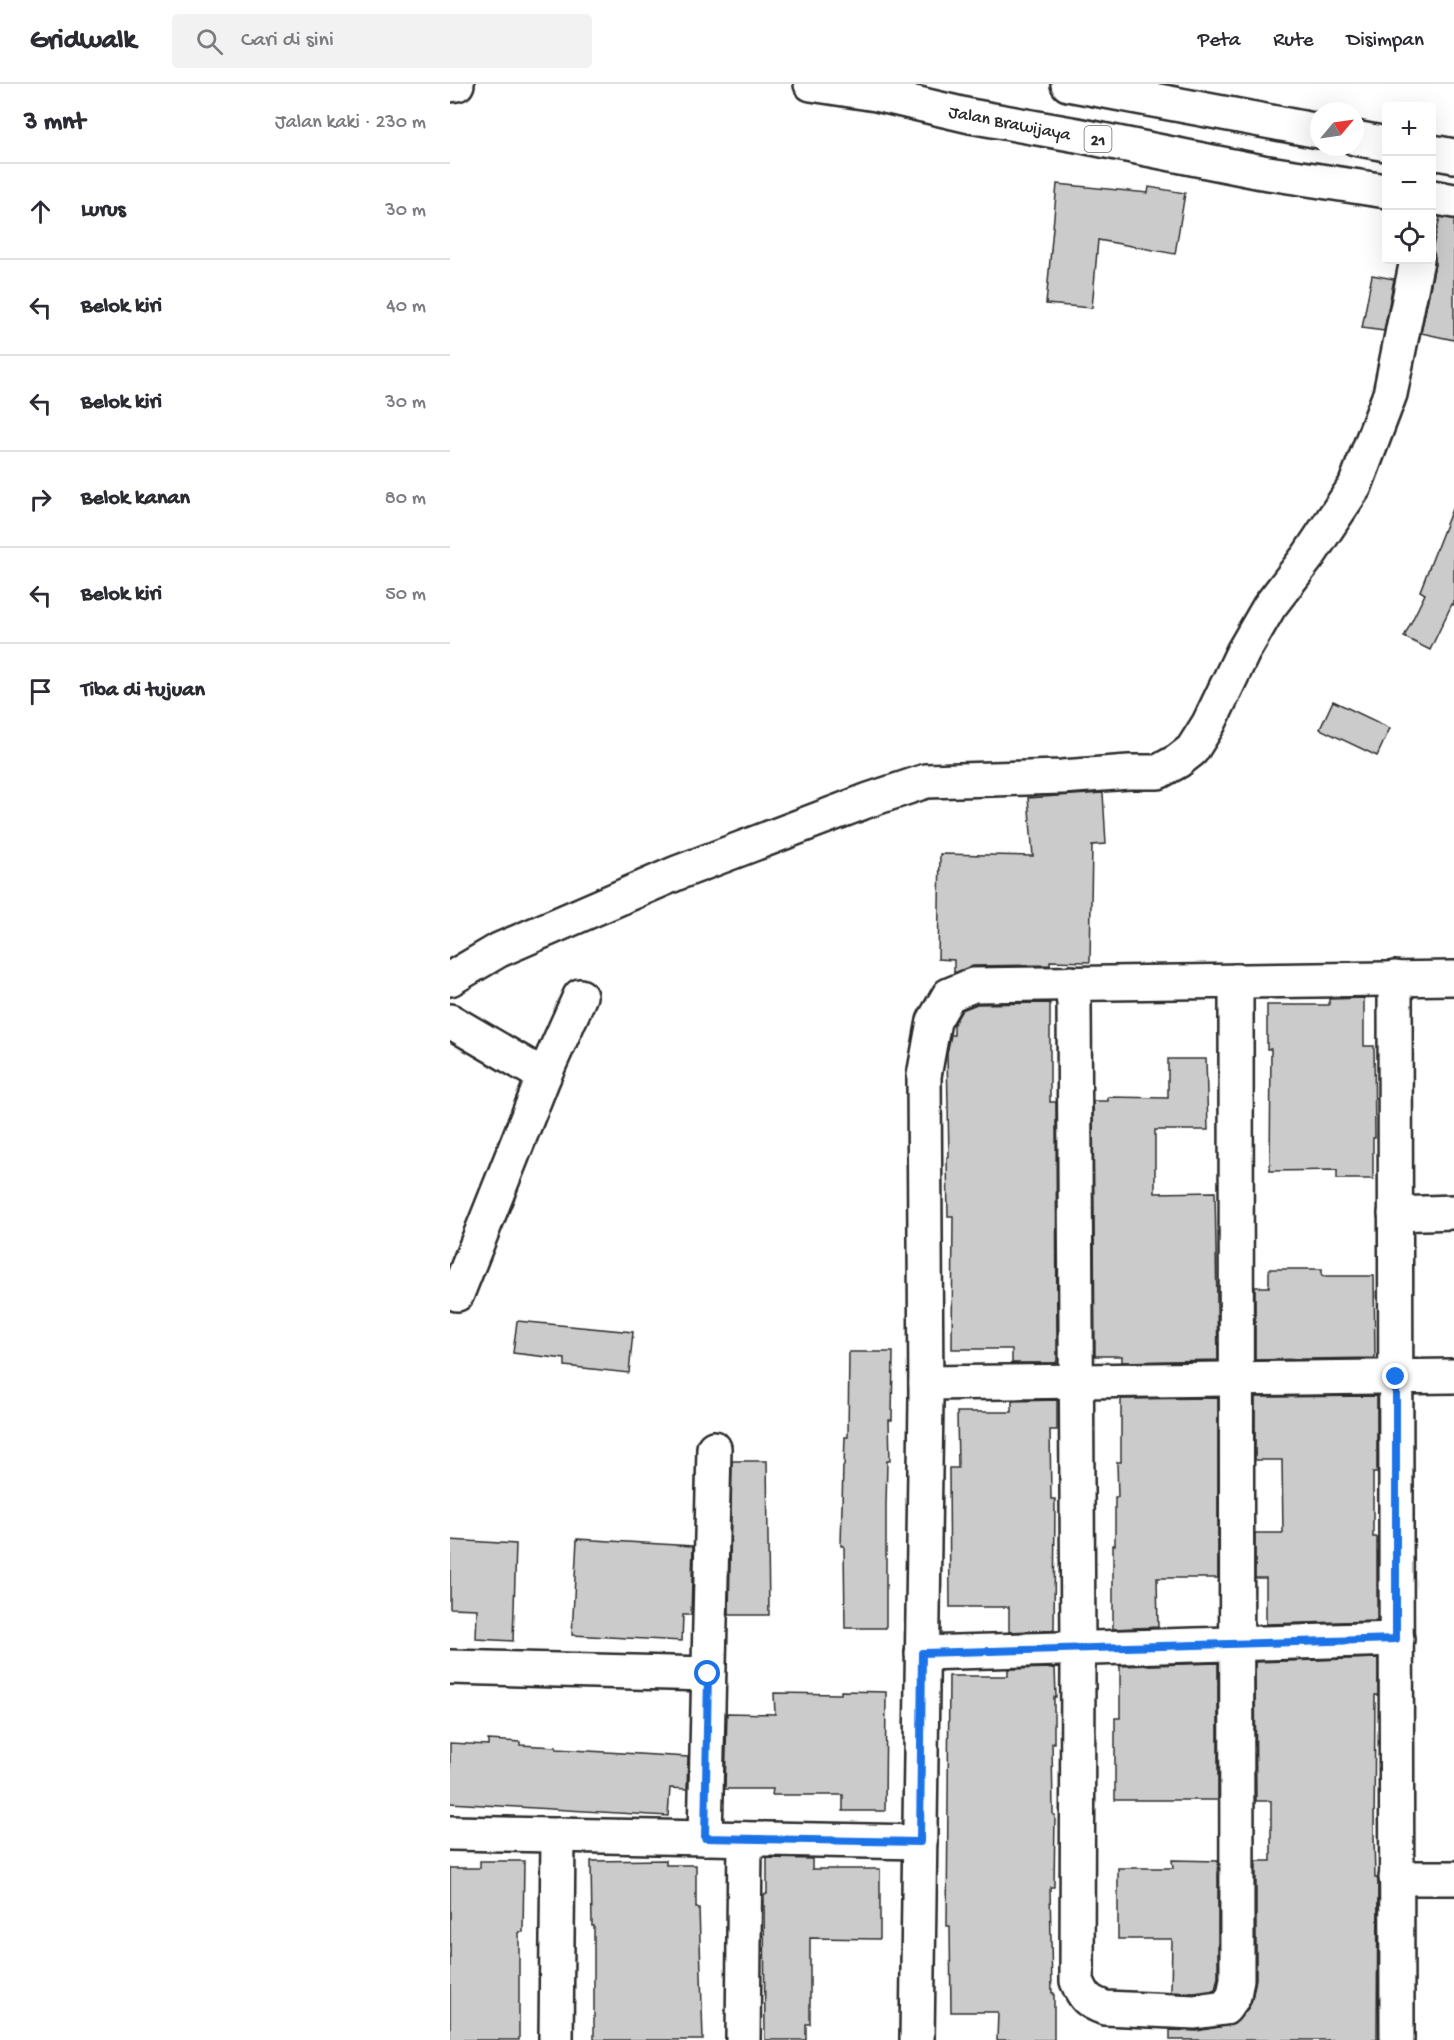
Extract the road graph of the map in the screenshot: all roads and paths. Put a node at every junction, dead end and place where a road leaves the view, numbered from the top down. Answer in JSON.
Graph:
{"nodes":[{"id":1,"x":457,"y":84,"type":"edge"},
{"id":2,"x":811,"y":84,"type":"edge"},
{"id":3,"x":1068,"y":84,"type":"edge"},
{"id":4,"x":450,"y":85,"type":"edge"},
{"id":5,"x":1310,"y":129,"type":"edge"},
{"id":6,"x":1364,"y":140,"type":"edge"},
{"id":7,"x":1382,"y":143,"type":"edge"},
{"id":8,"x":1436,"y":153,"type":"edge"},
{"id":9,"x":1454,"y":156,"type":"edge"},
{"id":10,"x":1382,"y":190,"type":"edge"},
{"id":11,"x":1436,"y":198,"type":"edge"},
{"id":12,"x":1454,"y":201,"type":"edge"},
{"id":13,"x":1416,"y":264,"type":"edge"},
{"id":14,"x":1395,"y":978,"type":"junction"},
{"id":15,"x":1454,"y":978,"type":"edge"},
{"id":16,"x":450,"y":979,"type":"edge"},
{"id":17,"x":1236,"y":981,"type":"junction"},
{"id":18,"x":1071,"y":983,"type":"junction"},
{"id":19,"x":580,"y":996,"type":"dead end"},
{"id":20,"x":450,"y":1022,"type":"edge"},
{"id":21,"x":544,"y":1076,"type":"junction"},
{"id":22,"x":1454,"y":1212,"type":"edge"},
{"id":23,"x":1395,"y":1214,"type":"junction"},
{"id":24,"x":457,"y":1294,"type":"dead end"},
{"id":25,"x":1396,"y":1377,"type":"junction"},
{"id":26,"x":1454,"y":1377,"type":"edge"},
{"id":27,"x":1238,"y":1379,"type":"junction"},
{"id":28,"x":1076,"y":1382,"type":"junction"},
{"id":29,"x":926,"y":1383,"type":"junction"},
{"id":30,"x":714,"y":1448,"type":"dead end"},
{"id":31,"x":1396,"y":1639,"type":"junction"},
{"id":32,"x":1238,"y":1644,"type":"junction"},
{"id":33,"x":1078,"y":1648,"type":"junction"},
{"id":34,"x":922,"y":1653,"type":"junction"},
{"id":35,"x":450,"y":1667,"type":"edge"},
{"id":36,"x":708,"y":1674,"type":"junction"},
{"id":37,"x":450,"y":1833,"type":"edge"},
{"id":38,"x":558,"y":1835,"type":"junction"},
{"id":39,"x":705,"y":1838,"type":"junction"},
{"id":40,"x":745,"y":1839,"type":"junction"},
{"id":41,"x":920,"y":1842,"type":"junction"},
{"id":42,"x":1396,"y":1878,"type":"junction"},
{"id":43,"x":1454,"y":1878,"type":"edge"},
{"id":44,"x":1195,"y":2026,"type":"edge"},
{"id":45,"x":556,"y":2040,"type":"edge"},
{"id":46,"x":743,"y":2040,"type":"edge"},
{"id":47,"x":917,"y":2040,"type":"edge"},
{"id":48,"x":1397,"y":2040,"type":"edge"}],
"edges":[{"from":1,"to":4,"type":"main road"},
{"from":2,"to":10,"type":"main road","name":"Jalan Brawijaya","number":"21"},
{"from":3,"to":5,"type":"main road"},
{"from":6,"to":7,"type":"main road"},
{"from":8,"to":9,"type":"main road"},
{"from":11,"to":12,"type":"main road"},
{"from":13,"to":16,"type":"main road"},
{"from":14,"to":15,"type":"main road"},
{"from":14,"to":17,"type":"main road"},
{"from":14,"to":23,"type":"main road"},
{"from":17,"to":18,"type":"main road"},
{"from":17,"to":27,"type":"main road"},
{"from":18,"to":28,"type":"main road"},
{"from":18,"to":29,"type":"main road"},
{"from":19,"to":21,"type":"main road"},
{"from":20,"to":21,"type":"main road"},
{"from":21,"to":24,"type":"main road"},
{"from":22,"to":23,"type":"main road"},
{"from":23,"to":25,"type":"main road"},
{"from":25,"to":26,"type":"main road"},
{"from":25,"to":27,"type":"main road"},
{"from":25,"to":31,"type":"main road"},
{"from":27,"to":28,"type":"main road"},
{"from":27,"to":32,"type":"main road"},
{"from":28,"to":29,"type":"main road"},
{"from":28,"to":33,"type":"main road"},
{"from":29,"to":34,"type":"main road"},
{"from":30,"to":36,"type":"main road"},
{"from":31,"to":32,"type":"main road"},
{"from":31,"to":42,"type":"main road"},
{"from":32,"to":33,"type":"main road"},
{"from":32,"to":44,"type":"main road"},
{"from":33,"to":34,"type":"main road"},
{"from":33,"to":44,"type":"main road"},
{"from":34,"to":41,"type":"main road"},
{"from":35,"to":36,"type":"main road"},
{"from":36,"to":39,"type":"main road"},
{"from":37,"to":38,"type":"main road"},
{"from":38,"to":39,"type":"main road"},
{"from":38,"to":45,"type":"main road"},
{"from":39,"to":40,"type":"main road"},
{"from":40,"to":41,"type":"main road"},
{"from":40,"to":46,"type":"main road"},
{"from":41,"to":47,"type":"main road"},
{"from":42,"to":43,"type":"main road"},
{"from":42,"to":48,"type":"main road"}]}
